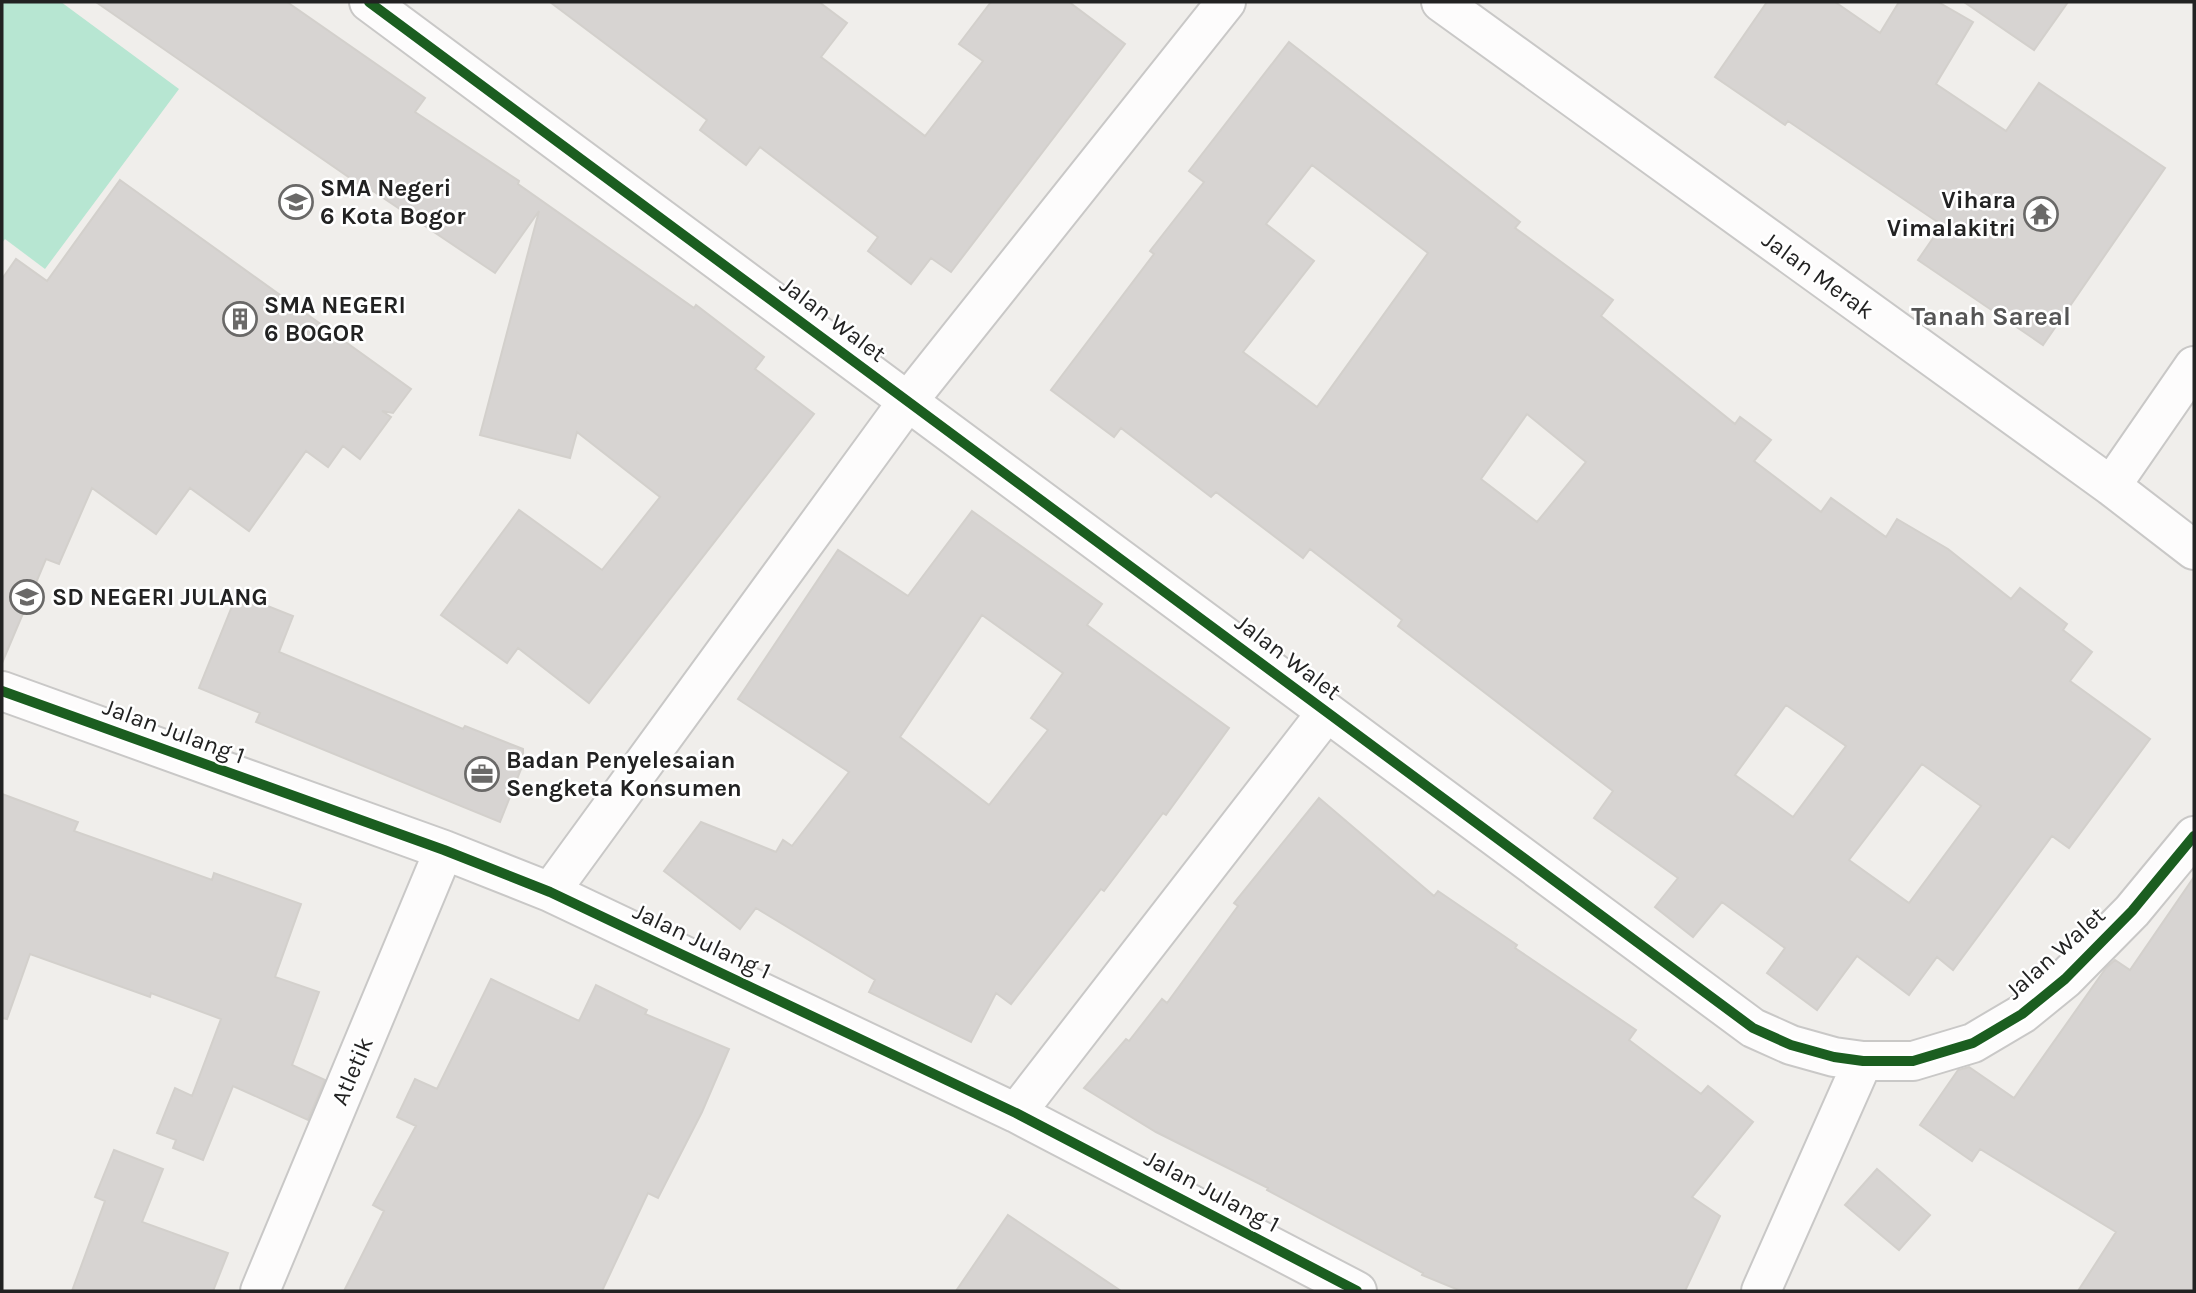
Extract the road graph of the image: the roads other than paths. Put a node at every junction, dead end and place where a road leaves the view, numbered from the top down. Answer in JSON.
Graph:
{"nodes":[{"id":1,"x":369,"y":2,"type":"edge"},
{"id":2,"x":1226,"y":2,"type":"edge"},
{"id":3,"x":1441,"y":2,"type":"edge"},
{"id":4,"x":2194,"y":366,"type":"edge"},
{"id":5,"x":908,"y":401,"type":"junction"},
{"id":6,"x":2111,"y":486,"type":"junction"},
{"id":7,"x":2194,"y":550,"type":"edge"},
{"id":8,"x":2,"y":691,"type":"edge"},
{"id":9,"x":1327,"y":712,"type":"junction"},
{"id":10,"x":2194,"y":836,"type":"edge"},
{"id":11,"x":444,"y":850,"type":"junction"},
{"id":12,"x":550,"y":892,"type":"junction"},
{"id":13,"x":1863,"y":1061,"type":"junction"},
{"id":14,"x":1016,"y":1113,"type":"junction"},
{"id":15,"x":260,"y":1291,"type":"edge"},
{"id":16,"x":1357,"y":1291,"type":"edge"},
{"id":17,"x":1761,"y":1291,"type":"edge"}],
"edges":[{"from":1,"to":5,"type":"street","name":"Jalan Walet"},
{"from":2,"to":5,"type":"street"},
{"from":3,"to":6,"type":"street","name":"Jalan Merak"},
{"from":4,"to":6,"type":"street"},
{"from":5,"to":9,"type":"street","name":"Jalan Walet"},
{"from":5,"to":12,"type":"street"},
{"from":6,"to":7,"type":"street","name":"Jalan Merak"},
{"from":8,"to":11,"type":"street","name":"Jalan Julang 1"},
{"from":9,"to":13,"type":"street","name":"Jalan Walet"},
{"from":9,"to":14,"type":"street"},
{"from":10,"to":13,"type":"street","name":"Jalan Walet"},
{"from":11,"to":12,"type":"street","name":"Jalan Julang 1"},
{"from":11,"to":15,"type":"street","name":"Atletik"},
{"from":12,"to":14,"type":"street","name":"Jalan Julang 1"},
{"from":13,"to":17,"type":"street"},
{"from":14,"to":16,"type":"street","name":"Jalan Julang 1"}]}
